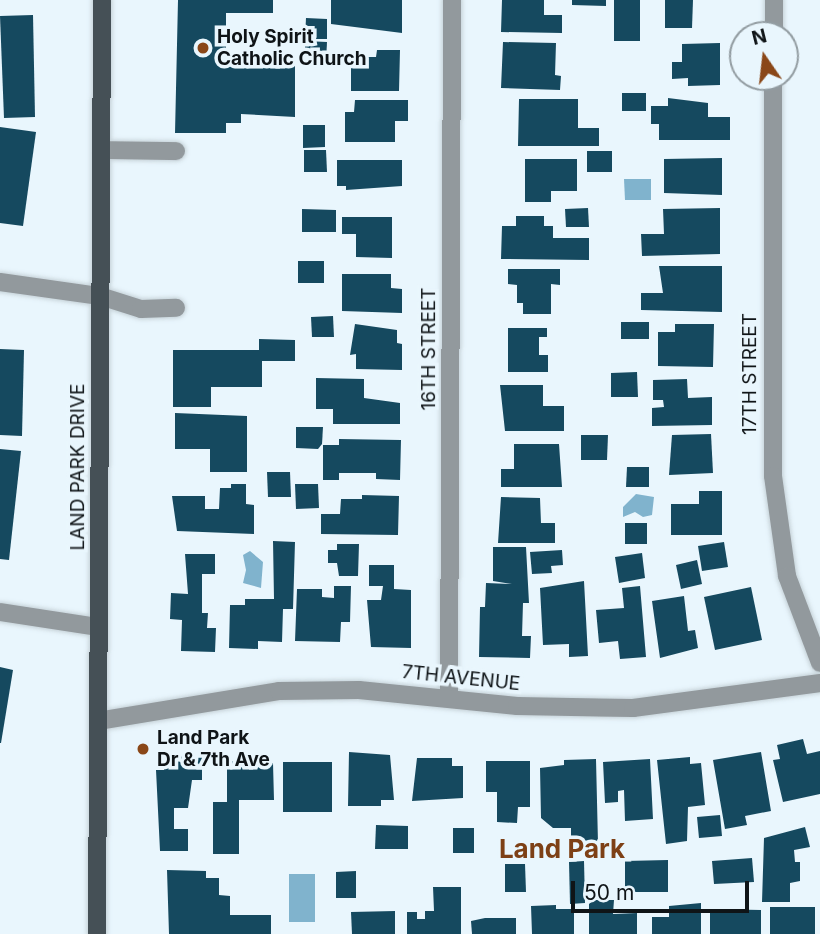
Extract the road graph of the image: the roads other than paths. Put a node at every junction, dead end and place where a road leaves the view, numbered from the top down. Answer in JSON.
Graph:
{"nodes":[{"id":1,"x":102,"y":0,"type":"edge"},
{"id":2,"x":452,"y":0,"type":"edge"},
{"id":3,"x":774,"y":0,"type":"edge"},
{"id":4,"x":774,"y":21,"type":"edge"},
{"id":5,"x":773,"y":91,"type":"edge"},
{"id":6,"x":101,"y":150,"type":"junction"},
{"id":7,"x":176,"y":151,"type":"dead end"},
{"id":8,"x":0,"y":282,"type":"edge"},
{"id":9,"x":100,"y":296,"type":"junction"},
{"id":10,"x":176,"y":309,"type":"dead end"},
{"id":11,"x":0,"y":612,"type":"edge"},
{"id":12,"x":99,"y":627,"type":"junction"},
{"id":13,"x":820,"y":663,"type":"edge"},
{"id":14,"x":820,"y":683,"type":"edge"},
{"id":15,"x":449,"y":697,"type":"junction"},
{"id":16,"x":98,"y":721,"type":"junction"},
{"id":17,"x":97,"y":934,"type":"edge"}],
"edges":[{"from":1,"to":6,"type":"main road","name":"LAND PARK DRIVE"},
{"from":2,"to":15,"type":"street","name":"16TH STREET"},
{"from":3,"to":4,"type":"street"},
{"from":5,"to":13,"type":"street","name":"17TH STREET"},
{"from":6,"to":7,"type":"street"},
{"from":6,"to":9,"type":"main road","name":"LAND PARK DRIVE"},
{"from":8,"to":9,"type":"street"},
{"from":9,"to":10,"type":"street"},
{"from":9,"to":12,"type":"main road","name":"LAND PARK DRIVE"},
{"from":11,"to":12,"type":"street"},
{"from":12,"to":16,"type":"main road","name":"LAND PARK DRIVE"},
{"from":14,"to":15,"type":"street","name":"7TH AVENUE"},
{"from":15,"to":16,"type":"street","name":"7TH AVENUE"},
{"from":16,"to":17,"type":"main road","name":"LAND PARK DRIVE"}]}
